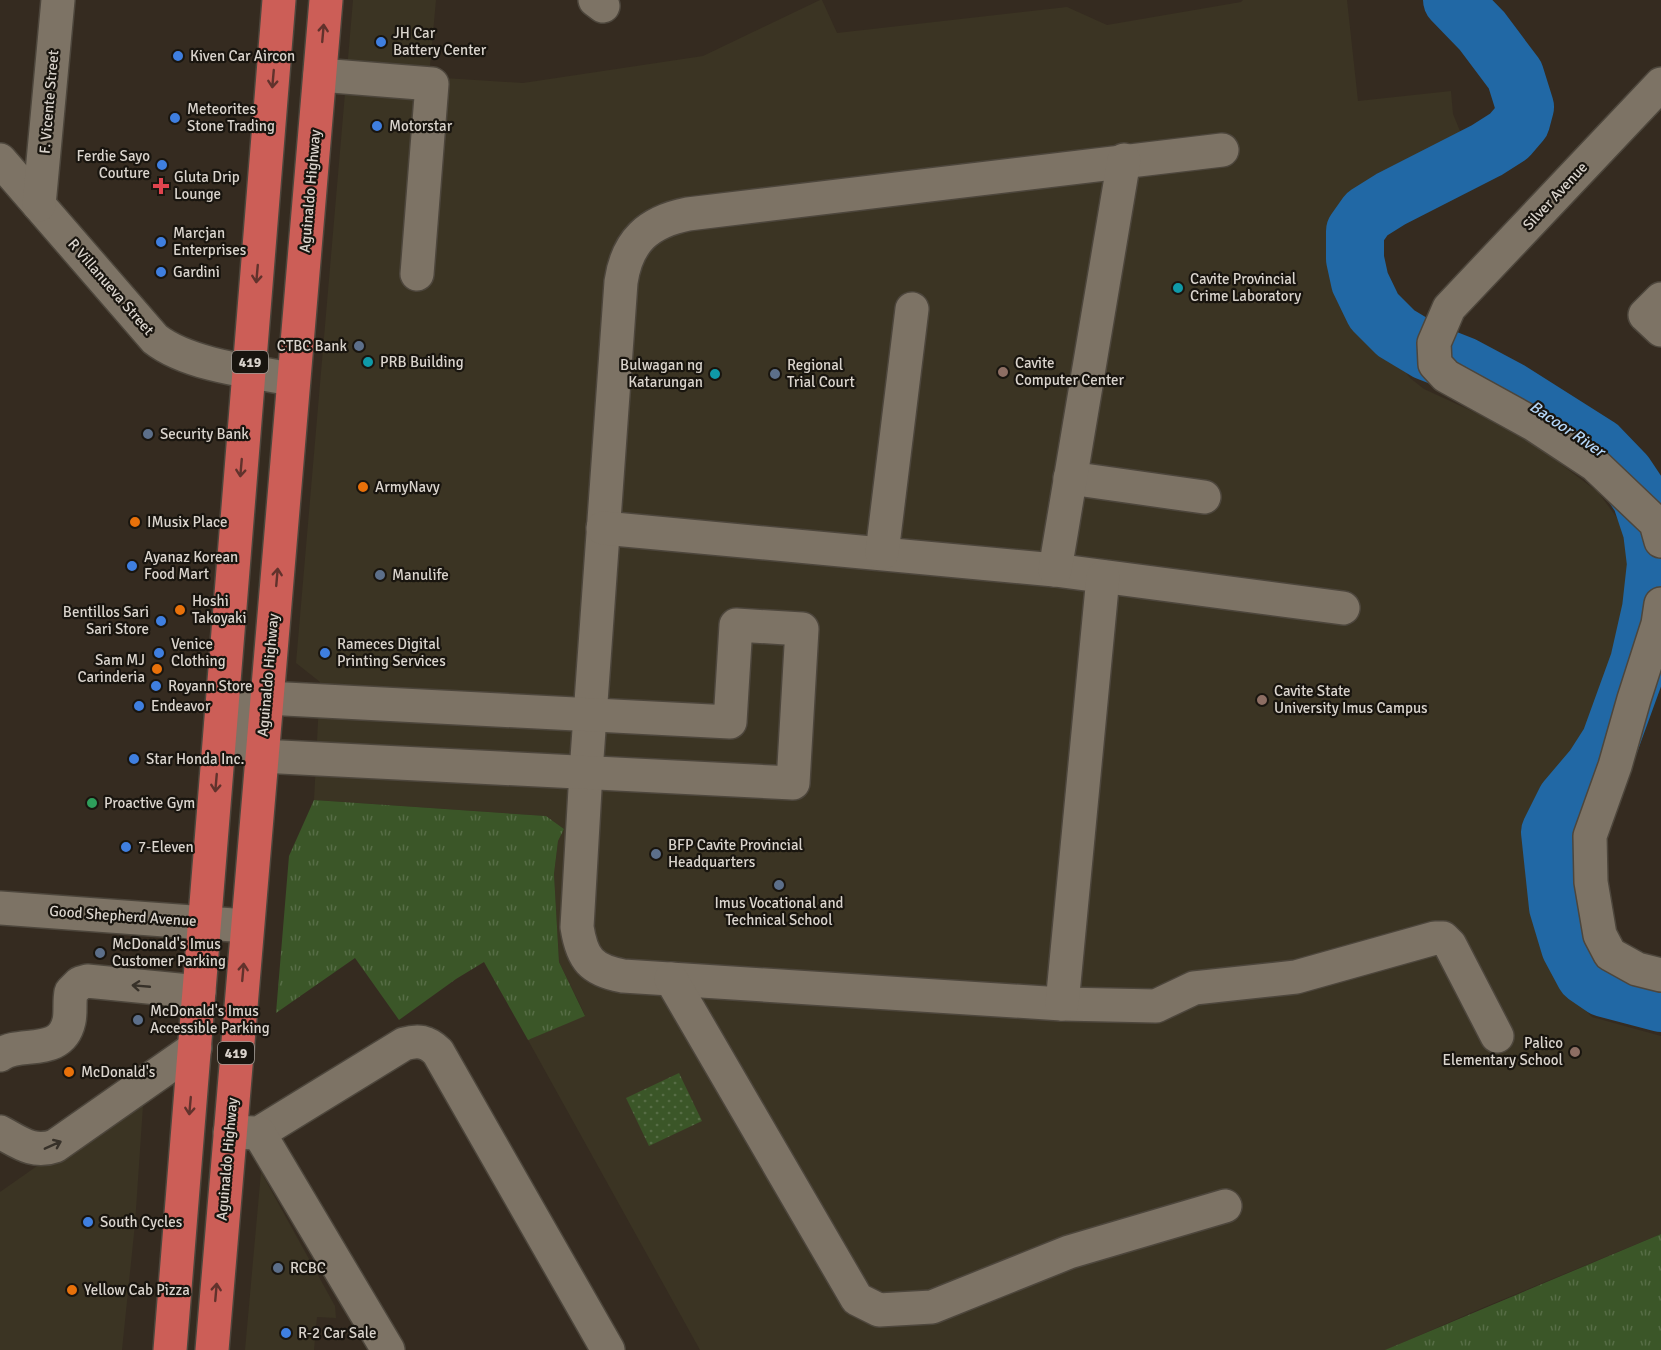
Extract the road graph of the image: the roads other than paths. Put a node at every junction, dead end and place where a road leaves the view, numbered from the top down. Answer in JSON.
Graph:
{"nodes":[{"id":1,"x":58,"y":0,"type":"edge"},
{"id":2,"x":279,"y":0,"type":"edge"},
{"id":3,"x":326,"y":0,"type":"edge"},
{"id":4,"x":320,"y":75,"type":"junction"},
{"id":5,"x":1661,"y":84,"type":"edge"},
{"id":6,"x":1222,"y":150,"type":"dead end"},
{"id":7,"x":0,"y":160,"type":"edge"},
{"id":8,"x":1124,"y":160,"type":"junction"},
{"id":9,"x":39,"y":205,"type":"junction"},
{"id":10,"x":417,"y":274,"type":"dead end"},
{"id":11,"x":1661,"y":299,"type":"edge"},
{"id":12,"x":912,"y":309,"type":"dead end"},
{"id":13,"x":1661,"y":330,"type":"edge"},
{"id":14,"x":249,"y":372,"type":"junction"},
{"id":15,"x":293,"y":379,"type":"junction"},
{"id":16,"x":1070,"y":478,"type":"junction"},
{"id":17,"x":1204,"y":497,"type":"dead end"},
{"id":18,"x":603,"y":528,"type":"junction"},
{"id":19,"x":1661,"y":541,"type":"edge"},
{"id":20,"x":882,"y":553,"type":"junction"},
{"id":21,"x":1055,"y":570,"type":"junction"},
{"id":22,"x":1104,"y":577,"type":"junction"},
{"id":23,"x":1661,"y":603,"type":"edge"},
{"id":24,"x":1343,"y":608,"type":"dead end"},
{"id":25,"x":266,"y":698,"type":"junction"},
{"id":26,"x":590,"y":715,"type":"junction"},
{"id":27,"x":220,"y":724,"type":"junction"},
{"id":28,"x":261,"y":756,"type":"junction"},
{"id":29,"x":586,"y":772,"type":"junction"},
{"id":30,"x":0,"y":908,"type":"edge"},
{"id":31,"x":205,"y":922,"type":"junction"},
{"id":32,"x":247,"y":926,"type":"junction"},
{"id":33,"x":1661,"y":975,"type":"edge"},
{"id":34,"x":671,"y":979,"type":"junction"},
{"id":35,"x":199,"y":992,"type":"junction"},
{"id":36,"x":1062,"y":1004,"type":"junction"},
{"id":37,"x":1497,"y":1036,"type":"dead end"},
{"id":38,"x":0,"y":1055,"type":"edge"},
{"id":39,"x":194,"y":1055,"type":"junction"},
{"id":40,"x":235,"y":1067,"type":"junction"},
{"id":41,"x":0,"y":1132,"type":"edge"},
{"id":42,"x":244,"y":1133,"type":"junction"},
{"id":43,"x":1225,"y":1206,"type":"dead end"},
{"id":44,"x":170,"y":1350,"type":"edge"},
{"id":45,"x":212,"y":1350,"type":"edge"},
{"id":46,"x":388,"y":1350,"type":"edge"},
{"id":47,"x":609,"y":1350,"type":"edge"}],
"edges":[{"from":1,"to":9,"type":"street","name":"F. Vicente Street"},
{"from":2,"to":14,"type":"highway","number":"419","one_way":true},
{"from":4,"to":3,"type":"highway","name":"Aguinaldo Highway","number":"419","one_way":true},
{"from":4,"to":10,"type":"street"},
{"from":4,"to":15,"type":"highway","name":"Aguinaldo Highway","number":"419"},
{"from":5,"to":19,"type":"street","name":"Silver Avenue"},
{"from":6,"to":8,"type":"street"},
{"from":7,"to":9,"type":"street","name":"R Villanueva Street"},
{"from":8,"to":16,"type":"street"},
{"from":8,"to":18,"type":"street"},
{"from":9,"to":14,"type":"street","name":"R Villanueva Street"},
{"from":11,"to":13,"type":"street"},
{"from":12,"to":20,"type":"street"},
{"from":14,"to":15,"type":"street","name":"R Villanueva Street"},
{"from":14,"to":27,"type":"highway","number":"419","one_way":true},
{"from":25,"to":15,"type":"highway","name":"Aguinaldo Highway","number":"419","one_way":true},
{"from":16,"to":17,"type":"street"},
{"from":16,"to":21,"type":"street"},
{"from":18,"to":20,"type":"street"},
{"from":18,"to":26,"type":"street"},
{"from":20,"to":21,"type":"street"},
{"from":21,"to":22,"type":"street"},
{"from":22,"to":24,"type":"street"},
{"from":22,"to":36,"type":"street"},
{"from":23,"to":33,"type":"street"},
{"from":25,"to":26,"type":"street"},
{"from":25,"to":27,"type":"street"},
{"from":25,"to":28,"type":"highway","name":"Aguinaldo Highway","number":"419"},
{"from":26,"to":29,"type":"street"},
{"from":26,"to":29,"type":"street"},
{"from":27,"to":28,"type":"street"},
{"from":27,"to":31,"type":"highway","number":"419","one_way":true},
{"from":28,"to":29,"type":"street"},
{"from":28,"to":32,"type":"highway","name":"Aguinaldo Highway","number":"419"},
{"from":29,"to":34,"type":"street"},
{"from":30,"to":31,"type":"street","name":"Good Shepherd Avenue"},
{"from":31,"to":32,"type":"street","name":"Good Shepherd Avenue"},
{"from":31,"to":35,"type":"highway","number":"419"},
{"from":40,"to":32,"type":"highway","name":"Aguinaldo Highway","number":"419","one_way":true},
{"from":34,"to":36,"type":"street"},
{"from":34,"to":43,"type":"street"},
{"from":35,"to":38,"type":"street","one_way":true},
{"from":35,"to":39,"type":"highway","number":"419"},
{"from":36,"to":37,"type":"street"},
{"from":39,"to":40,"type":"highway"},
{"from":41,"to":39,"type":"street","one_way":true},
{"from":39,"to":44,"type":"highway","number":"419","one_way":true},
{"from":40,"to":42,"type":"highway","name":"Aguinaldo Highway","number":"419"},
{"from":45,"to":42,"type":"highway","name":"Aguinaldo Highway","number":"419","one_way":true},
{"from":42,"to":46,"type":"street"},
{"from":42,"to":47,"type":"street"}]}
